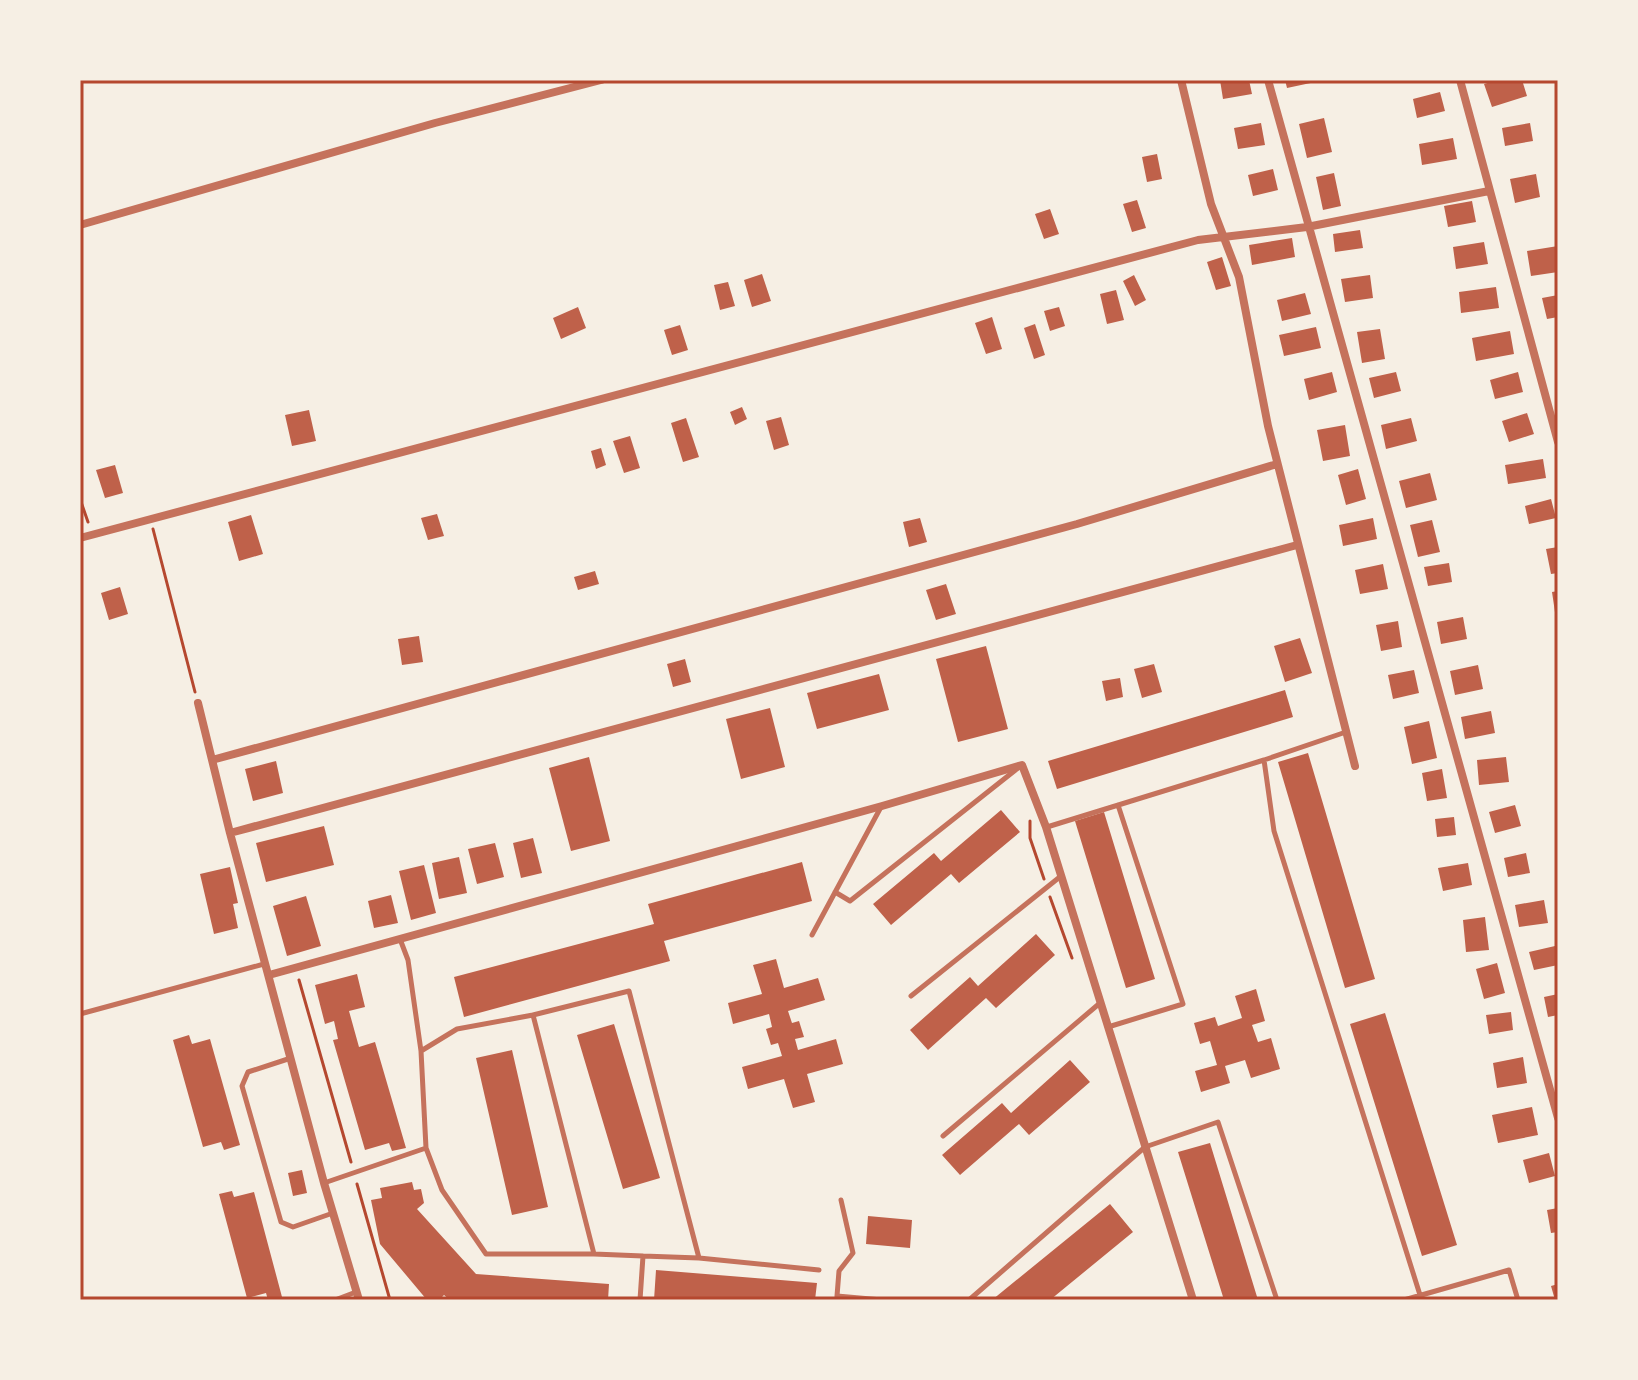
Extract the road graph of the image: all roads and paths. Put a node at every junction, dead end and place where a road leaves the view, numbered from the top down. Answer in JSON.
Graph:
{"nodes":[{"id":1,"x":601,"y":80,"type":"edge"},
{"id":2,"x":1181,"y":80,"type":"edge"},
{"id":3,"x":1268,"y":80,"type":"edge"},
{"id":4,"x":1460,"y":80,"type":"edge"},
{"id":5,"x":1489,"y":191,"type":"junction"},
{"id":6,"x":80,"y":225,"type":"edge"},
{"id":7,"x":1307,"y":227,"type":"junction"},
{"id":8,"x":1223,"y":237,"type":"junction"},
{"id":9,"x":1558,"y":442,"type":"edge"},
{"id":10,"x":1277,"y":464,"type":"junction"},
{"id":11,"x":80,"y":499,"type":"edge"},
{"id":12,"x":151,"y":520,"type":"junction"},
{"id":13,"x":92,"y":534,"type":"junction"},
{"id":14,"x":80,"y":538,"type":"edge"},
{"id":15,"x":1297,"y":545,"type":"junction"},
{"id":16,"x":198,"y":703,"type":"joint"},
{"id":17,"x":1346,"y":732,"type":"junction"},
{"id":18,"x":212,"y":760,"type":"junction"},
{"id":19,"x":1264,"y":760,"type":"junction"},
{"id":20,"x":1022,"y":765,"type":"junction"},
{"id":21,"x":1355,"y":766,"type":"dead end"},
{"id":22,"x":1118,"y":805,"type":"junction"},
{"id":23,"x":882,"y":806,"type":"junction"},
{"id":24,"x":1046,"y":827,"type":"junction"},
{"id":25,"x":230,"y":833,"type":"junction"},
{"id":26,"x":1061,"y":876,"type":"junction"},
{"id":27,"x":835,"y":892,"type":"junction"},
{"id":28,"x":812,"y":935,"type":"dead end"},
{"id":29,"x":400,"y":939,"type":"junction"},
{"id":30,"x":266,"y":963,"type":"junction"},
{"id":31,"x":296,"y":968,"type":"junction"},
{"id":32,"x":269,"y":975,"type":"junction"},
{"id":33,"x":911,"y":996,"type":"dead end"},
{"id":34,"x":1100,"y":1003,"type":"junction"},
{"id":35,"x":80,"y":1014,"type":"edge"},
{"id":36,"x":533,"y":1015,"type":"junction"},
{"id":37,"x":1108,"y":1027,"type":"junction"},
{"id":38,"x":421,"y":1051,"type":"junction"},
{"id":39,"x":291,"y":1058,"type":"junction"},
{"id":40,"x":1558,"y":1118,"type":"edge"},
{"id":41,"x":943,"y":1136,"type":"dead end"},
{"id":42,"x":1145,"y":1147,"type":"junction"},
{"id":43,"x":426,"y":1148,"type":"junction"},
{"id":44,"x":354,"y":1173,"type":"junction"},
{"id":45,"x":324,"y":1183,"type":"junction"},
{"id":46,"x":841,"y":1200,"type":"dead end"},
{"id":47,"x":333,"y":1213,"type":"junction"},
{"id":48,"x":594,"y":1254,"type":"junction"},
{"id":49,"x":643,"y":1256,"type":"junction"},
{"id":50,"x":699,"y":1258,"type":"junction"},
{"id":51,"x":819,"y":1270,"type":"dead end"},
{"id":52,"x":1420,"y":1295,"type":"junction"},
{"id":53,"x":358,"y":1296,"type":"edge"},
{"id":54,"x":837,"y":1298,"type":"edge"},
{"id":55,"x":335,"y":1300,"type":"edge"},
{"id":56,"x":390,"y":1300,"type":"edge"},
{"id":57,"x":640,"y":1300,"type":"edge"},
{"id":58,"x":882,"y":1300,"type":"edge"},
{"id":59,"x":969,"y":1300,"type":"edge"},
{"id":60,"x":1193,"y":1300,"type":"edge"},
{"id":61,"x":1277,"y":1300,"type":"edge"},
{"id":62,"x":1404,"y":1300,"type":"edge"},
{"id":63,"x":1518,"y":1300,"type":"edge"}],
"edges":[{"from":1,"to":6,"type":"street"},
{"from":2,"to":8,"type":"street"},
{"from":3,"to":7,"type":"street"},
{"from":4,"to":5,"type":"street"},
{"from":5,"to":7,"type":"street"},
{"from":5,"to":9,"type":"street"},
{"from":7,"to":8,"type":"street"},
{"from":7,"to":40,"type":"street"},
{"from":8,"to":10,"type":"street"},
{"from":8,"to":12,"type":"street"},
{"from":10,"to":15,"type":"street"},
{"from":10,"to":18,"type":"street"},
{"from":11,"to":13,"type":"path"},
{"from":12,"to":13,"type":"street"},
{"from":12,"to":16,"type":"path"},
{"from":13,"to":14,"type":"street"},
{"from":15,"to":17,"type":"street"},
{"from":15,"to":25,"type":"street"},
{"from":16,"to":18,"type":"street"},
{"from":17,"to":19,"type":"lane"},
{"from":17,"to":21,"type":"street"},
{"from":18,"to":25,"type":"street"},
{"from":19,"to":22,"type":"lane"},
{"from":19,"to":52,"type":"lane"},
{"from":20,"to":23,"type":"street"},
{"from":20,"to":24,"type":"street"},
{"from":20,"to":27,"type":"lane"},
{"from":22,"to":24,"type":"lane"},
{"from":22,"to":37,"type":"lane"},
{"from":23,"to":27,"type":"lane"},
{"from":23,"to":29,"type":"street"},
{"from":24,"to":26,"type":"street"},
{"from":25,"to":30,"type":"street"},
{"from":26,"to":33,"type":"lane"},
{"from":26,"to":34,"type":"street"},
{"from":27,"to":28,"type":"lane"},
{"from":29,"to":31,"type":"street"},
{"from":29,"to":38,"type":"lane"},
{"from":30,"to":32,"type":"street"},
{"from":30,"to":35,"type":"lane"},
{"from":31,"to":32,"type":"street"},
{"from":31,"to":44,"type":"path"},
{"from":32,"to":39,"type":"street"},
{"from":34,"to":37,"type":"street"},
{"from":34,"to":41,"type":"lane"},
{"from":36,"to":38,"type":"lane"},
{"from":36,"to":48,"type":"lane"},
{"from":36,"to":50,"type":"lane"},
{"from":37,"to":42,"type":"street"},
{"from":38,"to":43,"type":"lane"},
{"from":39,"to":45,"type":"street"},
{"from":39,"to":47,"type":"lane"},
{"from":42,"to":59,"type":"lane"},
{"from":42,"to":60,"type":"street"},
{"from":42,"to":61,"type":"lane"},
{"from":43,"to":44,"type":"lane"},
{"from":43,"to":48,"type":"lane"},
{"from":44,"to":45,"type":"lane"},
{"from":44,"to":56,"type":"path"},
{"from":45,"to":47,"type":"street"},
{"from":46,"to":54,"type":"lane"},
{"from":47,"to":53,"type":"street"},
{"from":48,"to":49,"type":"lane"},
{"from":49,"to":50,"type":"lane"},
{"from":49,"to":57,"type":"lane"},
{"from":50,"to":51,"type":"lane"},
{"from":52,"to":62,"type":"lane"},
{"from":52,"to":63,"type":"lane"},
{"from":53,"to":55,"type":"lane"},
{"from":54,"to":58,"type":"lane"}]}
